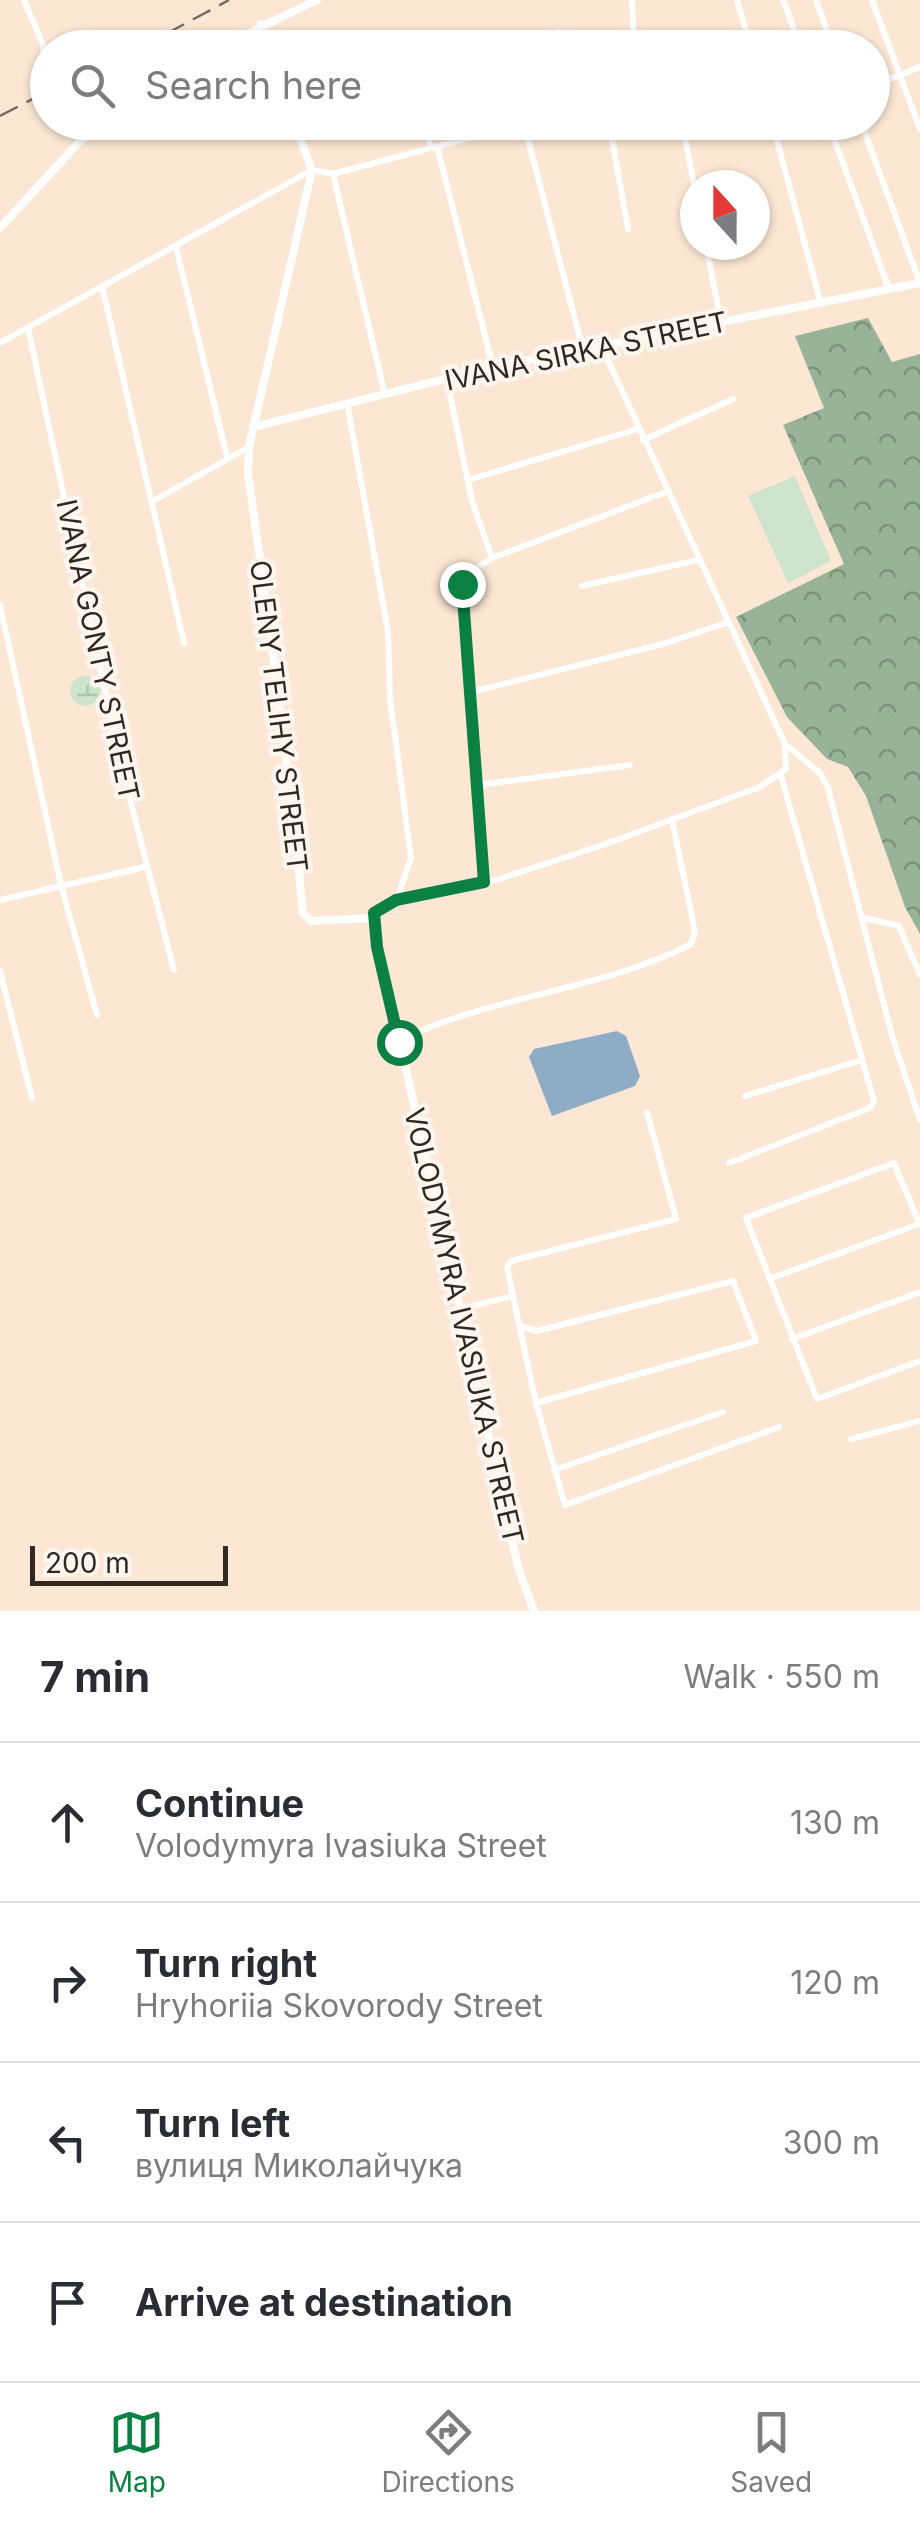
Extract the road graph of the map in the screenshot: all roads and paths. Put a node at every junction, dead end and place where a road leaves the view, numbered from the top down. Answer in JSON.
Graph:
{"nodes":[{"id":1,"x":24,"y":0,"type":"edge"},
{"id":2,"x":317,"y":0,"type":"edge"},
{"id":3,"x":632,"y":0,"type":"edge"},
{"id":4,"x":737,"y":0,"type":"edge"},
{"id":5,"x":783,"y":0,"type":"edge"},
{"id":6,"x":816,"y":0,"type":"edge"},
{"id":7,"x":872,"y":0,"type":"edge"},
{"id":8,"x":259,"y":25,"type":"junction"},
{"id":9,"x":36,"y":30,"type":"edge"},
{"id":10,"x":250,"y":30,"type":"edge"},
{"id":11,"x":261,"y":30,"type":"edge"},
{"id":12,"x":633,"y":30,"type":"edge"},
{"id":13,"x":746,"y":30,"type":"edge"},
{"id":14,"x":794,"y":30,"type":"edge"},
{"id":15,"x":827,"y":30,"type":"edge"},
{"id":16,"x":883,"y":30,"type":"edge"},
{"id":17,"x":890,"y":48,"type":"edge"},
{"id":18,"x":920,"y":67,"type":"edge"},
{"id":19,"x":900,"y":75,"type":"junction"},
{"id":20,"x":890,"y":79,"type":"edge"},
{"id":21,"x":920,"y":129,"type":"edge"},
{"id":22,"x":301,"y":140,"type":"edge"},
{"id":23,"x":431,"y":140,"type":"edge"},
{"id":24,"x":461,"y":140,"type":"edge"},
{"id":25,"x":530,"y":140,"type":"edge"},
{"id":26,"x":613,"y":140,"type":"edge"},
{"id":27,"x":685,"y":140,"type":"edge"},
{"id":28,"x":777,"y":140,"type":"edge"},
{"id":29,"x":835,"y":140,"type":"edge"},
{"id":30,"x":868,"y":140,"type":"edge"},
{"id":31,"x":80,"y":141,"type":"edge"},
{"id":32,"x":434,"y":147,"type":"junction"},
{"id":33,"x":312,"y":170,"type":"junction"},
{"id":34,"x":691,"y":170,"type":"edge"},
{"id":35,"x":333,"y":174,"type":"junction"},
{"id":36,"x":0,"y":228,"type":"edge"},
{"id":37,"x":628,"y":229,"type":"dead end"},
{"id":38,"x":176,"y":247,"type":"junction"},
{"id":39,"x":709,"y":260,"type":"edge"},
{"id":40,"x":920,"y":283,"type":"edge"},
{"id":41,"x":102,"y":286,"type":"junction"},
{"id":42,"x":890,"y":289,"type":"junction"},
{"id":43,"x":820,"y":300,"type":"junction"},
{"id":44,"x":721,"y":322,"type":"junction"},
{"id":45,"x":28,"y":328,"type":"junction"},
{"id":46,"x":0,"y":343,"type":"edge"},
{"id":47,"x":602,"y":347,"type":"junction"},
{"id":48,"x":582,"y":350,"type":"junction"},
{"id":49,"x":493,"y":367,"type":"junction"},
{"id":50,"x":447,"y":380,"type":"junction"},
{"id":51,"x":384,"y":394,"type":"junction"},
{"id":52,"x":733,"y":399,"type":"dead end"},
{"id":53,"x":347,"y":403,"type":"junction"},
{"id":54,"x":254,"y":427,"type":"junction"},
{"id":55,"x":638,"y":429,"type":"junction"},
{"id":56,"x":643,"y":440,"type":"junction"},
{"id":57,"x":249,"y":447,"type":"junction"},
{"id":58,"x":227,"y":458,"type":"junction"},
{"id":59,"x":468,"y":480,"type":"junction"},
{"id":60,"x":666,"y":492,"type":"junction"},
{"id":61,"x":153,"y":501,"type":"junction"},
{"id":62,"x":492,"y":558,"type":"junction"},
{"id":63,"x":699,"y":561,"type":"junction"},
{"id":64,"x":582,"y":586,"type":"dead end"},
{"id":65,"x":0,"y":604,"type":"edge"},
{"id":66,"x":726,"y":622,"type":"junction"},
{"id":67,"x":184,"y":644,"type":"dead end"},
{"id":68,"x":470,"y":692,"type":"junction"},
{"id":69,"x":785,"y":744,"type":"junction"},
{"id":70,"x":630,"y":765,"type":"dead end"},
{"id":71,"x":781,"y":776,"type":"junction"},
{"id":72,"x":479,"y":785,"type":"junction"},
{"id":73,"x":672,"y":822,"type":"junction"},
{"id":74,"x":146,"y":867,"type":"junction"},
{"id":75,"x":484,"y":882,"type":"junction"},
{"id":76,"x":61,"y":885,"type":"junction"},
{"id":77,"x":0,"y":900,"type":"edge"},
{"id":78,"x":396,"y":900,"type":"junction"},
{"id":79,"x":865,"y":918,"type":"junction"},
{"id":80,"x":372,"y":920,"type":"junction"},
{"id":81,"x":174,"y":970,"type":"dead end"},
{"id":82,"x":0,"y":971,"type":"edge"},
{"id":83,"x":920,"y":975,"type":"edge"},
{"id":84,"x":97,"y":1015,"type":"dead end"},
{"id":85,"x":399,"y":1042,"type":"junction"},
{"id":86,"x":862,"y":1060,"type":"junction"},
{"id":87,"x":745,"y":1096,"type":"dead end"},
{"id":88,"x":32,"y":1098,"type":"dead end"},
{"id":89,"x":648,"y":1112,"type":"dead end"},
{"id":90,"x":920,"y":1120,"type":"edge"},
{"id":91,"x":730,"y":1164,"type":"dead end"},
{"id":92,"x":920,"y":1224,"type":"edge"},
{"id":93,"x":768,"y":1278,"type":"junction"},
{"id":94,"x":920,"y":1292,"type":"edge"},
{"id":95,"x":513,"y":1296,"type":"junction"},
{"id":96,"x":460,"y":1309,"type":"junction"},
{"id":97,"x":520,"y":1326,"type":"junction"},
{"id":98,"x":792,"y":1339,"type":"junction"},
{"id":99,"x":920,"y":1361,"type":"edge"},
{"id":100,"x":536,"y":1403,"type":"junction"},
{"id":101,"x":723,"y":1412,"type":"dead end"},
{"id":102,"x":920,"y":1421,"type":"edge"},
{"id":103,"x":779,"y":1428,"type":"dead end"},
{"id":104,"x":851,"y":1439,"type":"dead end"},
{"id":105,"x":554,"y":1470,"type":"junction"},
{"id":106,"x":534,"y":1611,"type":"edge"}],
"edges":[{"from":1,"to":9,"type":"street"},
{"from":2,"to":8,"type":"street"},
{"from":3,"to":12,"type":"street"},
{"from":4,"to":13,"type":"street"},
{"from":5,"to":14,"type":"street"},
{"from":6,"to":15,"type":"street"},
{"from":7,"to":16,"type":"street"},
{"from":8,"to":10,"type":"street"},
{"from":8,"to":11,"type":"street"},
{"from":17,"to":19,"type":"street"},
{"from":18,"to":19,"type":"street"},
{"from":19,"to":20,"type":"street"},
{"from":19,"to":21,"type":"street"},
{"from":22,"to":33,"type":"street"},
{"from":23,"to":32,"type":"street"},
{"from":24,"to":32,"type":"street"},
{"from":25,"to":48,"type":"street"},
{"from":26,"to":37,"type":"street"},
{"from":27,"to":34,"type":"street"},
{"from":28,"to":43,"type":"street"},
{"from":29,"to":42,"type":"street"},
{"from":30,"to":40,"type":"street"},
{"from":31,"to":36,"type":"street"},
{"from":32,"to":35,"type":"street"},
{"from":32,"to":49,"type":"street"},
{"from":33,"to":35,"type":"street"},
{"from":33,"to":38,"type":"street"},
{"from":33,"to":54,"type":"street"},
{"from":35,"to":51,"type":"street"},
{"from":38,"to":41,"type":"street"},
{"from":38,"to":58,"type":"street"},
{"from":39,"to":44,"type":"street"},
{"from":40,"to":42,"type":"street","name":"IVANA SIRKA STREET"},
{"from":41,"to":45,"type":"street"},
{"from":41,"to":61,"type":"street"},
{"from":42,"to":43,"type":"street","name":"IVANA SIRKA STREET"},
{"from":43,"to":44,"type":"street","name":"IVANA SIRKA STREET"},
{"from":44,"to":47,"type":"street","name":"IVANA SIRKA STREET"},
{"from":45,"to":46,"type":"street"},
{"from":45,"to":74,"type":"street","name":"IVANA GONTY STREET"},
{"from":47,"to":48,"type":"street","name":"IVANA SIRKA STREET"},
{"from":47,"to":55,"type":"street"},
{"from":48,"to":49,"type":"street","name":"IVANA SIRKA STREET"},
{"from":49,"to":50,"type":"street","name":"IVANA SIRKA STREET"},
{"from":50,"to":51,"type":"street","name":"IVANA SIRKA STREET"},
{"from":50,"to":59,"type":"street"},
{"from":51,"to":53,"type":"street","name":"IVANA SIRKA STREET"},
{"from":52,"to":56,"type":"street"},
{"from":53,"to":54,"type":"street","name":"IVANA SIRKA STREET"},
{"from":53,"to":78,"type":"street"},
{"from":54,"to":57,"type":"street"},
{"from":55,"to":56,"type":"street"},
{"from":55,"to":59,"type":"street"},
{"from":56,"to":60,"type":"street"},
{"from":57,"to":58,"type":"street"},
{"from":57,"to":80,"type":"street","name":"OLENY TELIHY STREET"},
{"from":58,"to":61,"type":"street"},
{"from":59,"to":62,"type":"street"},
{"from":60,"to":62,"type":"street"},
{"from":60,"to":63,"type":"street"},
{"from":61,"to":67,"type":"street"},
{"from":62,"to":68,"type":"street"},
{"from":63,"to":64,"type":"street"},
{"from":63,"to":66,"type":"street"},
{"from":65,"to":76,"type":"street"},
{"from":66,"to":68,"type":"street"},
{"from":66,"to":69,"type":"street"},
{"from":68,"to":72,"type":"street"},
{"from":69,"to":71,"type":"street"},
{"from":69,"to":79,"type":"street"},
{"from":70,"to":72,"type":"street"},
{"from":71,"to":73,"type":"street"},
{"from":71,"to":86,"type":"street"},
{"from":72,"to":75,"type":"street"},
{"from":73,"to":75,"type":"street"},
{"from":73,"to":85,"type":"street"},
{"from":74,"to":76,"type":"street"},
{"from":74,"to":81,"type":"street","name":"IVANA GONTY STREET"},
{"from":75,"to":78,"type":"street"},
{"from":76,"to":77,"type":"street"},
{"from":76,"to":84,"type":"street"},
{"from":78,"to":80,"type":"street"},
{"from":79,"to":83,"type":"street"},
{"from":79,"to":90,"type":"street"},
{"from":80,"to":85,"type":"street","name":"VOLODYMYRA IVASIUKA STREET"},
{"from":82,"to":88,"type":"street"},
{"from":85,"to":96,"type":"street","name":"VOLODYMYRA IVASIUKA STREET"},
{"from":86,"to":87,"type":"street"},
{"from":86,"to":91,"type":"street"},
{"from":89,"to":95,"type":"street"},
{"from":92,"to":93,"type":"street"},
{"from":92,"to":93,"type":"street"},
{"from":93,"to":98,"type":"street"},
{"from":94,"to":98,"type":"street"},
{"from":95,"to":96,"type":"street"},
{"from":95,"to":97,"type":"street"},
{"from":96,"to":106,"type":"street","name":"VOLODYMYRA IVASIUKA STREET"},
{"from":97,"to":100,"type":"street"},
{"from":97,"to":100,"type":"street"},
{"from":98,"to":99,"type":"street"},
{"from":100,"to":105,"type":"street"},
{"from":101,"to":105,"type":"street"},
{"from":102,"to":104,"type":"street"},
{"from":103,"to":105,"type":"street"}]}
